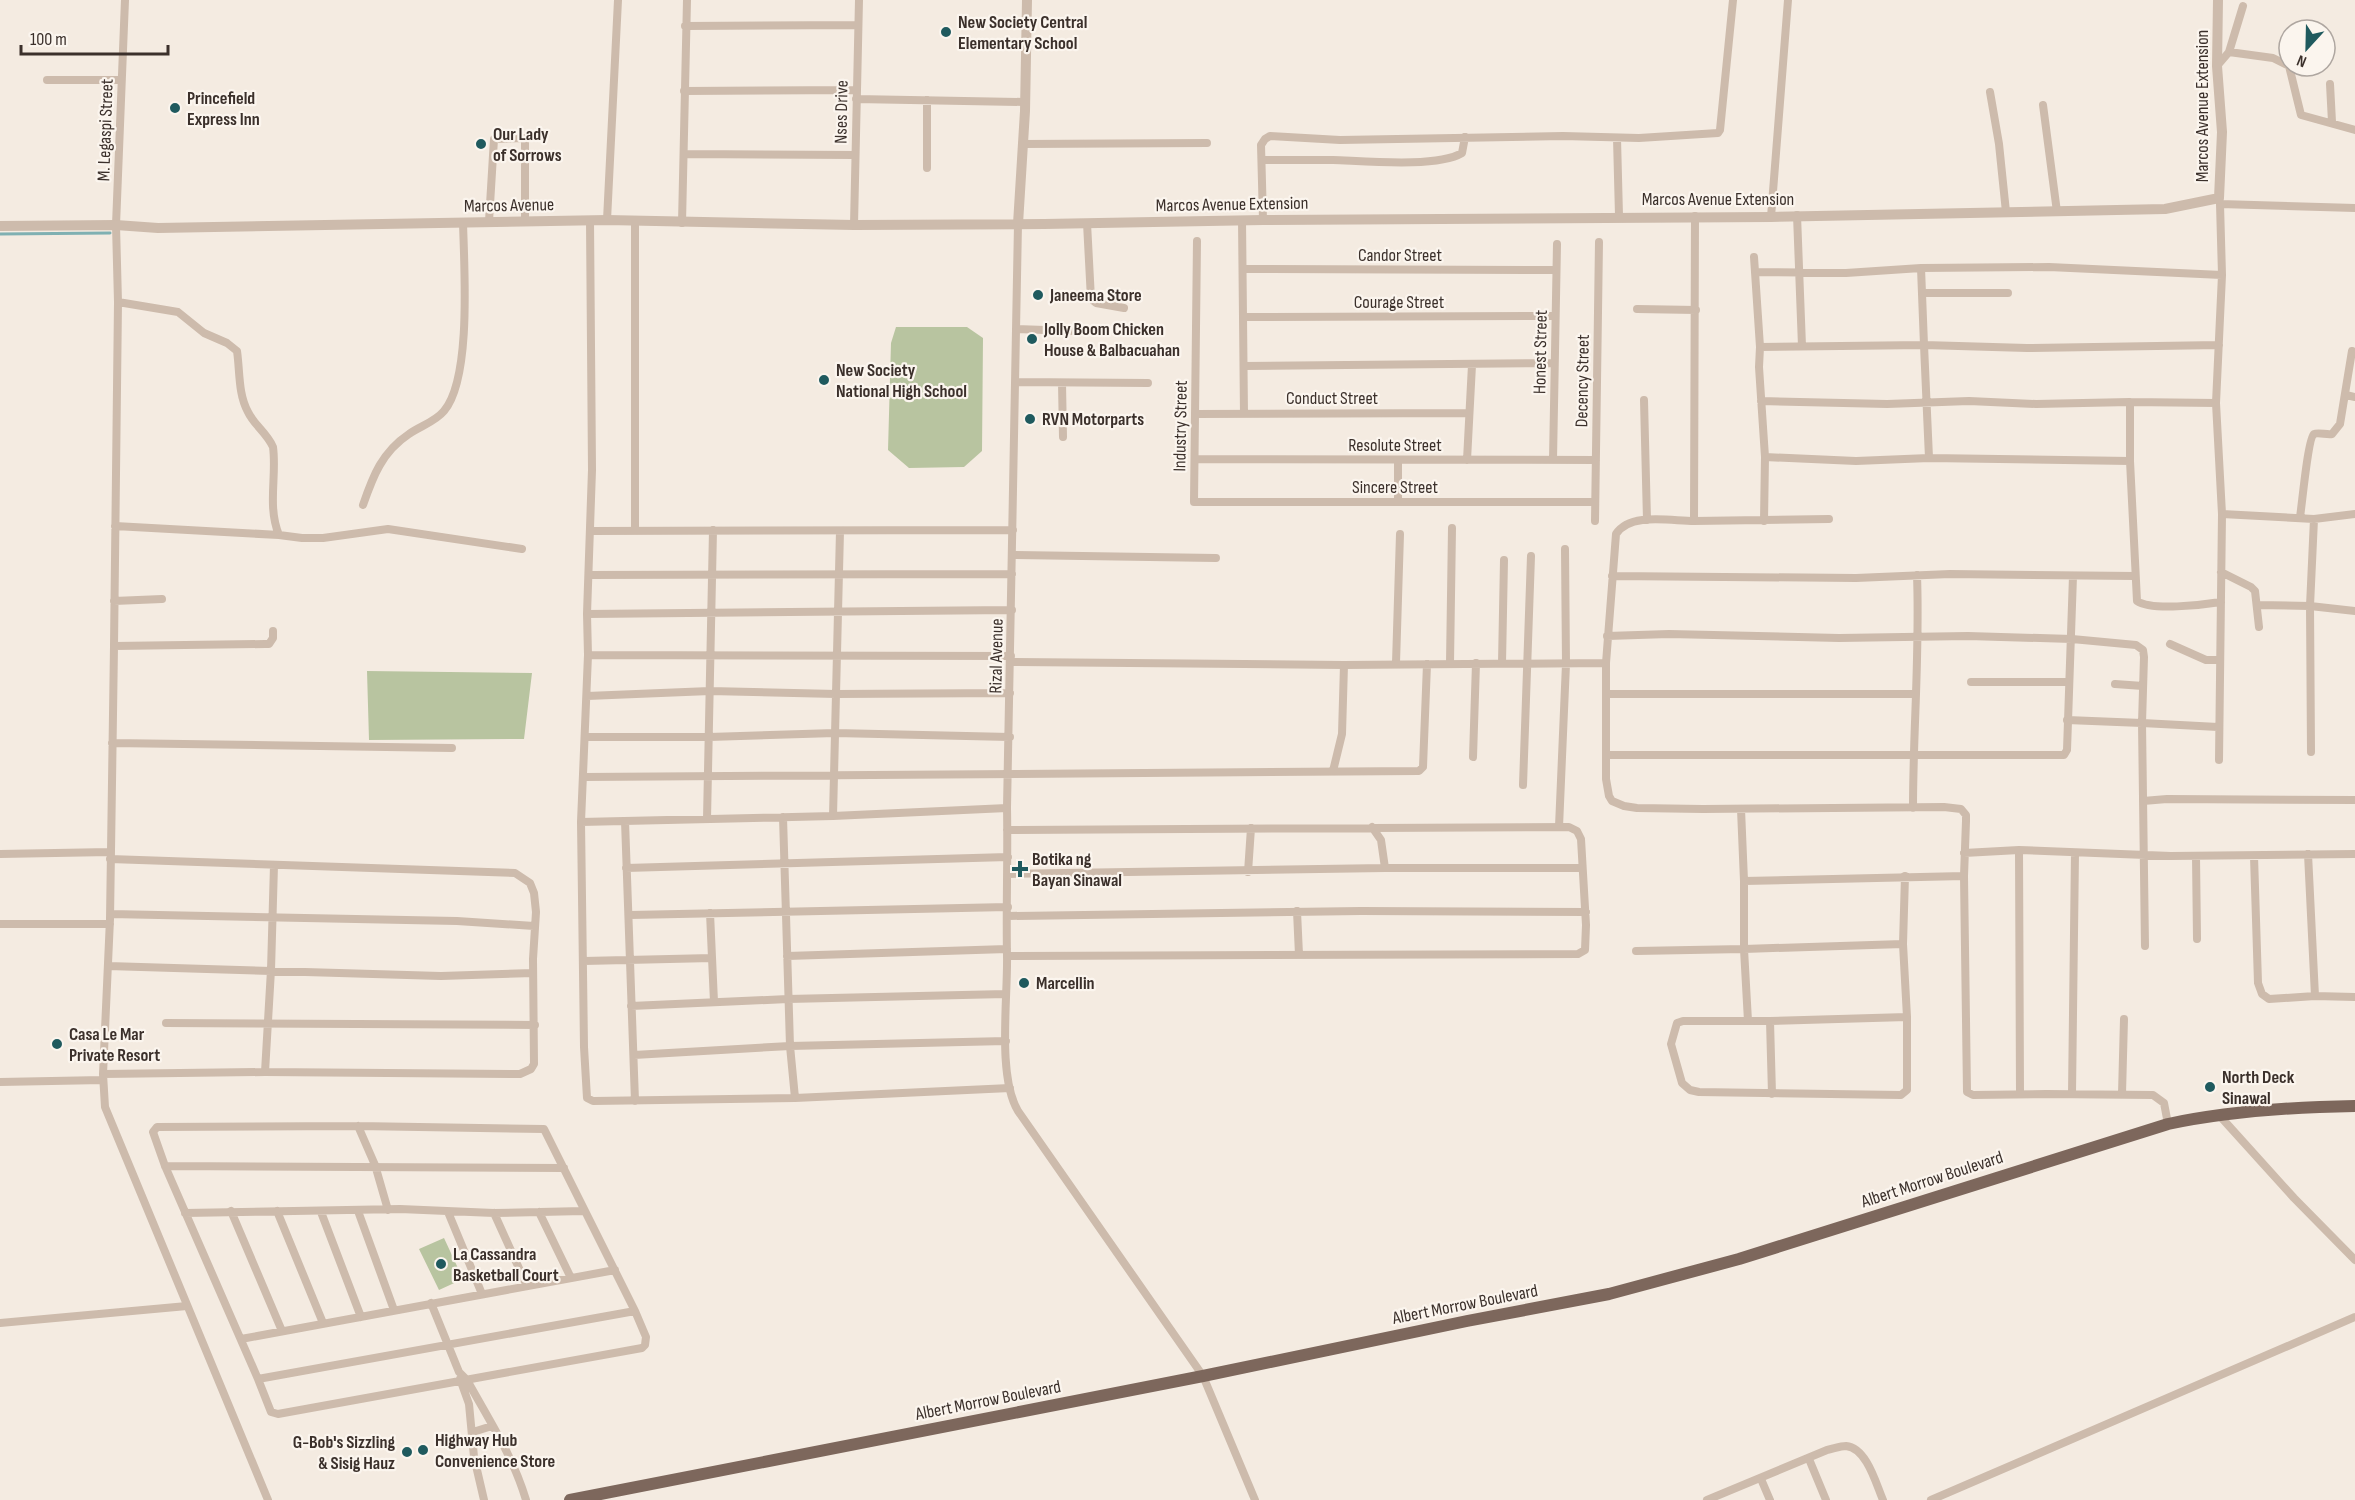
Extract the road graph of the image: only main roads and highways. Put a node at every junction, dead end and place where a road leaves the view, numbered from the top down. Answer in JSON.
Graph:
{"nodes":[{"id":1,"x":2355,"y":1106,"type":"edge"},
{"id":2,"x":570,"y":1500,"type":"edge"}],
"edges":[{"from":1,"to":2,"type":"main road","name":"Albert Morrow Boulevard"}]}
